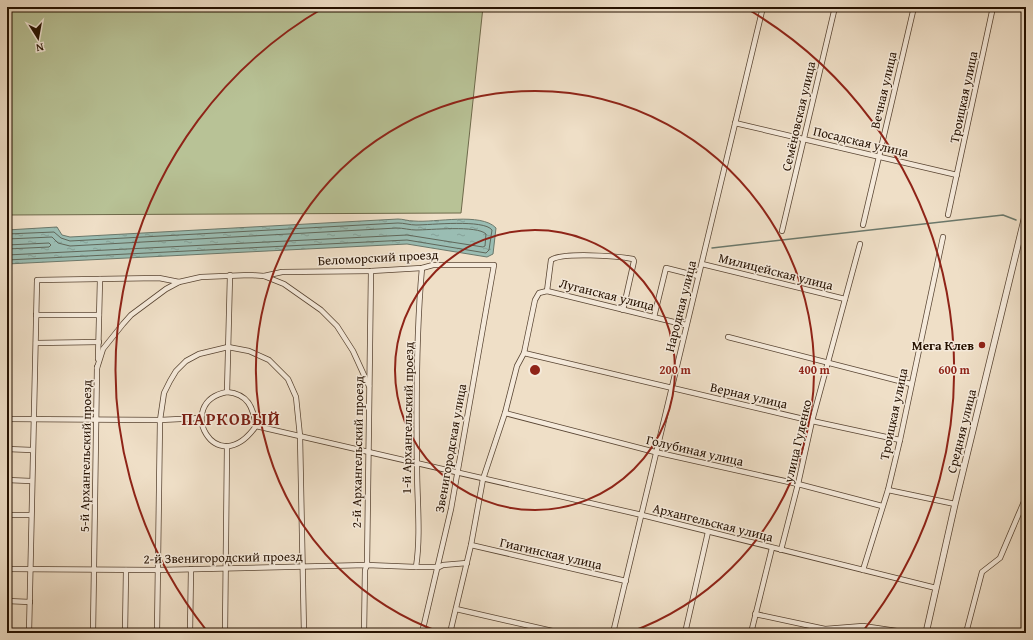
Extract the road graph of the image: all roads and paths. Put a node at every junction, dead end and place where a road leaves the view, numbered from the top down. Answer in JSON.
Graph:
{"nodes":[{"id":1,"x":763,"y":7,"type":"edge"},
{"id":2,"x":835,"y":7,"type":"edge"},
{"id":3,"x":914,"y":7,"type":"edge"},
{"id":4,"x":993,"y":7,"type":"edge"},
{"id":5,"x":736,"y":123,"type":"junction"},
{"id":6,"x":803,"y":139,"type":"junction"},
{"id":7,"x":880,"y":157,"type":"junction"},
{"id":8,"x":957,"y":175,"type":"junction"},
{"id":9,"x":1026,"y":212,"type":"edge"},
{"id":10,"x":948,"y":215,"type":"dead end"},
{"id":11,"x":863,"y":225,"type":"dead end"},
{"id":12,"x":782,"y":231,"type":"dead end"},
{"id":13,"x":944,"y":237,"type":"dead end"},
{"id":14,"x":860,"y":244,"type":"dead end"},
{"id":15,"x":702,"y":264,"type":"junction"},
{"id":16,"x":494,"y":265,"type":"joint"},
{"id":17,"x":422,"y":268,"type":"junction"},
{"id":18,"x":371,"y":271,"type":"junction"},
{"id":19,"x":230,"y":275,"type":"junction"},
{"id":20,"x":264,"y":276,"type":"junction"},
{"id":21,"x":698,"y":276,"type":"junction"},
{"id":22,"x":100,"y":279,"type":"junction"},
{"id":23,"x":179,"y":282,"type":"junction"},
{"id":24,"x":547,"y":291,"type":"junction"},
{"id":25,"x":845,"y":299,"type":"junction"},
{"id":26,"x":623,"y":310,"type":"junction"},
{"id":27,"x":36,"y":315,"type":"junction"},
{"id":28,"x":98,"y":315,"type":"junction"},
{"id":29,"x":654,"y":317,"type":"junction"},
{"id":30,"x":686,"y":325,"type":"junction"},
{"id":31,"x":728,"y":338,"type":"dead end"},
{"id":32,"x":99,"y":342,"type":"junction"},
{"id":33,"x":36,"y":343,"type":"junction"},
{"id":34,"x":228,"y":347,"type":"junction"},
{"id":35,"x":524,"y":353,"type":"junction"},
{"id":36,"x":828,"y":363,"type":"junction"},
{"id":37,"x":97,"y":368,"type":"junction"},
{"id":38,"x":911,"y":384,"type":"junction"},
{"id":39,"x":369,"y":386,"type":"junction"},
{"id":40,"x":671,"y":387,"type":"junction"},
{"id":41,"x":227,"y":392,"type":"junction"},
{"id":42,"x":505,"y":413,"type":"junction"},
{"id":43,"x":201,"y":418,"type":"junction"},
{"id":44,"x":7,"y":419,"type":"edge"},
{"id":45,"x":33,"y":420,"type":"junction"},
{"id":46,"x":97,"y":420,"type":"junction"},
{"id":47,"x":160,"y":420,"type":"junction"},
{"id":48,"x":812,"y":421,"type":"junction"},
{"id":49,"x":256,"y":426,"type":"junction"},
{"id":50,"x":300,"y":436,"type":"junction"},
{"id":51,"x":900,"y":440,"type":"junction"},
{"id":52,"x":228,"y":446,"type":"junction"},
{"id":53,"x":7,"y":449,"type":"edge"},
{"id":54,"x":32,"y":450,"type":"junction"},
{"id":55,"x":655,"y":452,"type":"junction"},
{"id":56,"x":367,"y":453,"type":"junction"},
{"id":57,"x":417,"y":464,"type":"junction"},
{"id":58,"x":456,"y":472,"type":"junction"},
{"id":59,"x":484,"y":479,"type":"junction"},
{"id":60,"x":7,"y":480,"type":"edge"},
{"id":61,"x":31,"y":481,"type":"junction"},
{"id":62,"x":798,"y":484,"type":"junction"},
{"id":63,"x":888,"y":490,"type":"junction"},
{"id":64,"x":1026,"y":497,"type":"edge"},
{"id":65,"x":955,"y":504,"type":"junction"},
{"id":66,"x":882,"y":506,"type":"junction"},
{"id":67,"x":7,"y":515,"type":"edge"},
{"id":68,"x":31,"y":515,"type":"junction"},
{"id":69,"x":642,"y":515,"type":"junction"},
{"id":70,"x":708,"y":532,"type":"junction"},
{"id":71,"x":471,"y":545,"type":"junction"},
{"id":72,"x":772,"y":548,"type":"junction"},
{"id":73,"x":781,"y":550,"type":"junction"},
{"id":74,"x":467,"y":563,"type":"junction"},
{"id":75,"x":367,"y":565,"type":"junction"},
{"id":76,"x":303,"y":567,"type":"junction"},
{"id":77,"x":439,"y":567,"type":"junction"},
{"id":78,"x":225,"y":568,"type":"junction"},
{"id":79,"x":416,"y":568,"type":"junction"},
{"id":80,"x":7,"y":569,"type":"edge"},
{"id":81,"x":31,"y":569,"type":"junction"},
{"id":82,"x":191,"y":569,"type":"junction"},
{"id":83,"x":94,"y":570,"type":"junction"},
{"id":84,"x":126,"y":570,"type":"junction"},
{"id":85,"x":158,"y":570,"type":"junction"},
{"id":86,"x":863,"y":570,"type":"junction"},
{"id":87,"x":626,"y":581,"type":"junction"},
{"id":88,"x":936,"y":588,"type":"junction"},
{"id":89,"x":7,"y":601,"type":"edge"},
{"id":90,"x":30,"y":602,"type":"junction"},
{"id":91,"x":456,"y":609,"type":"junction"},
{"id":92,"x":755,"y":614,"type":"junction"},
{"id":93,"x":29,"y":633,"type":"edge"},
{"id":94,"x":93,"y":633,"type":"edge"},
{"id":95,"x":125,"y":633,"type":"edge"},
{"id":96,"x":157,"y":633,"type":"edge"},
{"id":97,"x":190,"y":633,"type":"edge"},
{"id":98,"x":225,"y":633,"type":"edge"},
{"id":99,"x":304,"y":633,"type":"edge"},
{"id":100,"x":364,"y":633,"type":"edge"},
{"id":101,"x":422,"y":633,"type":"edge"},
{"id":102,"x":450,"y":633,"type":"edge"},
{"id":103,"x":561,"y":633,"type":"edge"},
{"id":104,"x":613,"y":633,"type":"edge"},
{"id":105,"x":685,"y":633,"type":"edge"},
{"id":106,"x":751,"y":633,"type":"edge"},
{"id":107,"x":910,"y":633,"type":"edge"},
{"id":108,"x":926,"y":633,"type":"edge"},
{"id":109,"x":966,"y":633,"type":"edge"}],
"edges":[{"from":1,"to":5,"type":"street","name":"Народная улица"},
{"from":2,"to":6,"type":"street","name":"Семёновская улица"},
{"from":3,"to":7,"type":"street","name":"Вечная улица"},
{"from":4,"to":8,"type":"street","name":"Троицкая улица"},
{"from":5,"to":6,"type":"street","name":"Посадская улица"},
{"from":5,"to":15,"type":"street","name":"Народная улица"},
{"from":6,"to":7,"type":"street","name":"Посадская улица"},
{"from":6,"to":12,"type":"street","name":"Семёновская улица"},
{"from":7,"to":8,"type":"street","name":"Посадская улица"},
{"from":7,"to":11,"type":"street","name":"Вечная улица"},
{"from":8,"to":10,"type":"street","name":"Троицкая улица"},
{"from":9,"to":65,"type":"street","name":"Средняя улица"},
{"from":13,"to":38,"type":"street","name":"Троицкая улица"},
{"from":14,"to":25,"type":"street","name":"улица Гуденко"},
{"from":15,"to":21,"type":"street","name":"Народная улица"},
{"from":15,"to":25,"type":"street","name":"Милицейская улица"},
{"from":16,"to":17,"type":"street","name":"Беломорский проезд"},
{"from":16,"to":58,"type":"street","name":"Звенигородская улица"},
{"from":17,"to":18,"type":"street","name":"Беломорский проезд"},
{"from":17,"to":57,"type":"street","name":"1-й Архангельский проезд"},
{"from":18,"to":20,"type":"street","name":"Беломорский проезд"},
{"from":18,"to":39,"type":"street","name":"2-й Архангельский проезд"},
{"from":19,"to":20,"type":"street","name":"Беломорский проезд"},
{"from":19,"to":23,"type":"street","name":"Беломорский проезд"},
{"from":19,"to":34,"type":"street"},
{"from":20,"to":39,"type":"street","name":"Беломорский проезд"},
{"from":21,"to":29,"type":"street"},
{"from":21,"to":30,"type":"street","name":"Народная улица"},
{"from":22,"to":23,"type":"street","name":"Беломорский проезд"},
{"from":22,"to":27,"type":"street","name":"Беломорский проезд"},
{"from":22,"to":28,"type":"street","name":"5-й Архангельский проезд"},
{"from":23,"to":37,"type":"street","name":"Беломорский проезд"},
{"from":24,"to":26,"type":"street","name":"Луганская улица"},
{"from":24,"to":26,"type":"street"},
{"from":24,"to":35,"type":"street"},
{"from":25,"to":36,"type":"street","name":"улица Гуденко"},
{"from":26,"to":29,"type":"street","name":"Луганская улица"},
{"from":27,"to":28,"type":"street"},
{"from":27,"to":33,"type":"street"},
{"from":28,"to":32,"type":"street","name":"5-й Архангельский проезд"},
{"from":29,"to":30,"type":"street","name":"Луганская улица"},
{"from":30,"to":40,"type":"street","name":"Народная улица"},
{"from":31,"to":36,"type":"street"},
{"from":32,"to":33,"type":"street"},
{"from":32,"to":37,"type":"street","name":"5-й Архангельский проезд"},
{"from":33,"to":45,"type":"street"},
{"from":34,"to":41,"type":"street"},
{"from":34,"to":47,"type":"street"},
{"from":34,"to":50,"type":"street"},
{"from":35,"to":40,"type":"street","name":"Верная улица"},
{"from":35,"to":42,"type":"street"},
{"from":36,"to":38,"type":"street"},
{"from":36,"to":48,"type":"street","name":"улица Гуденко"},
{"from":37,"to":46,"type":"street","name":"5-й Архангельский проезд"},
{"from":38,"to":51,"type":"street","name":"Троицкая улица"},
{"from":39,"to":56,"type":"street","name":"2-й Архангельский проезд"},
{"from":40,"to":48,"type":"street","name":"Верная улица"},
{"from":40,"to":55,"type":"street","name":"Народная улица"},
{"from":41,"to":43,"type":"street"},
{"from":41,"to":49,"type":"street"},
{"from":42,"to":55,"type":"street","name":"Голубиная улица"},
{"from":42,"to":59,"type":"street"},
{"from":43,"to":47,"type":"street"},
{"from":43,"to":52,"type":"street"},
{"from":44,"to":45,"type":"street"},
{"from":45,"to":46,"type":"street"},
{"from":45,"to":54,"type":"street"},
{"from":46,"to":47,"type":"street"},
{"from":46,"to":83,"type":"street","name":"5-й Архангельский проезд"},
{"from":47,"to":85,"type":"street"},
{"from":48,"to":51,"type":"street","name":"Верная улица"},
{"from":48,"to":62,"type":"street","name":"улица Гуденко"},
{"from":49,"to":50,"type":"street"},
{"from":49,"to":52,"type":"street"},
{"from":50,"to":56,"type":"street"},
{"from":50,"to":76,"type":"street"},
{"from":51,"to":63,"type":"street","name":"Троицкая улица"},
{"from":52,"to":78,"type":"street"},
{"from":53,"to":54,"type":"street"},
{"from":54,"to":61,"type":"street"},
{"from":55,"to":62,"type":"street","name":"Голубиная улица"},
{"from":55,"to":69,"type":"street","name":"Народная улица"},
{"from":56,"to":57,"type":"street"},
{"from":56,"to":75,"type":"street","name":"2-й Архангельский проезд"},
{"from":57,"to":58,"type":"street"},
{"from":57,"to":79,"type":"street","name":"1-й Архангельский проезд"},
{"from":58,"to":59,"type":"street","name":"Архангельская улица"},
{"from":58,"to":77,"type":"street","name":"Звенигородская улица"},
{"from":59,"to":69,"type":"street","name":"Архангельская улица"},
{"from":59,"to":71,"type":"street"},
{"from":60,"to":61,"type":"street"},
{"from":61,"to":68,"type":"street"},
{"from":62,"to":66,"type":"street","name":"Голубиная улица"},
{"from":62,"to":73,"type":"street","name":"улица Гуденко"},
{"from":63,"to":65,"type":"street"},
{"from":63,"to":66,"type":"street","name":"Троицкая улица"},
{"from":64,"to":109,"type":"street"},
{"from":65,"to":88,"type":"street","name":"Средняя улица"},
{"from":66,"to":86,"type":"street","name":"Троицкая улица"},
{"from":67,"to":68,"type":"street"},
{"from":68,"to":81,"type":"street"},
{"from":69,"to":70,"type":"street","name":"Архангельская улица"},
{"from":69,"to":87,"type":"street","name":"Народная улица"},
{"from":70,"to":72,"type":"street","name":"Архангельская улица"},
{"from":70,"to":105,"type":"street"},
{"from":71,"to":74,"type":"street"},
{"from":71,"to":87,"type":"street","name":"Гиагинская улица"},
{"from":72,"to":73,"type":"street","name":"Архангельская улица"},
{"from":72,"to":92,"type":"street"},
{"from":73,"to":86,"type":"street","name":"Архангельская улица"},
{"from":74,"to":77,"type":"street","name":"2-й Звенигородский проезд"},
{"from":74,"to":91,"type":"street"},
{"from":75,"to":76,"type":"street","name":"2-й Звенигородский проезд"},
{"from":75,"to":79,"type":"street","name":"2-й Звенигородский проезд"},
{"from":75,"to":100,"type":"street","name":"2-й Архангельский проезд"},
{"from":76,"to":78,"type":"street","name":"2-й Звенигородский проезд"},
{"from":76,"to":99,"type":"street"},
{"from":77,"to":79,"type":"street","name":"2-й Звенигородский проезд"},
{"from":77,"to":101,"type":"street","name":"Звенигородская улица"},
{"from":78,"to":82,"type":"street","name":"2-й Звенигородский проезд"},
{"from":78,"to":98,"type":"street"},
{"from":80,"to":81,"type":"street","name":"2-й Звенигородский проезд"},
{"from":81,"to":83,"type":"street","name":"2-й Звенигородский проезд"},
{"from":81,"to":90,"type":"street"},
{"from":82,"to":85,"type":"street","name":"2-й Звенигородский проезд"},
{"from":82,"to":97,"type":"street"},
{"from":83,"to":84,"type":"street","name":"2-й Звенигородский проезд"},
{"from":83,"to":94,"type":"street","name":"5-й Архангельский проезд"},
{"from":84,"to":85,"type":"street","name":"2-й Звенигородский проезд"},
{"from":84,"to":95,"type":"street"},
{"from":85,"to":96,"type":"street"},
{"from":86,"to":88,"type":"street","name":"Архангельская улица"},
{"from":87,"to":104,"type":"street","name":"Народная улица"},
{"from":88,"to":108,"type":"street","name":"Средняя улица"},
{"from":89,"to":90,"type":"street"},
{"from":90,"to":93,"type":"street"},
{"from":91,"to":102,"type":"street"},
{"from":91,"to":103,"type":"street"},
{"from":92,"to":106,"type":"street"},
{"from":92,"to":107,"type":"street"}]}
